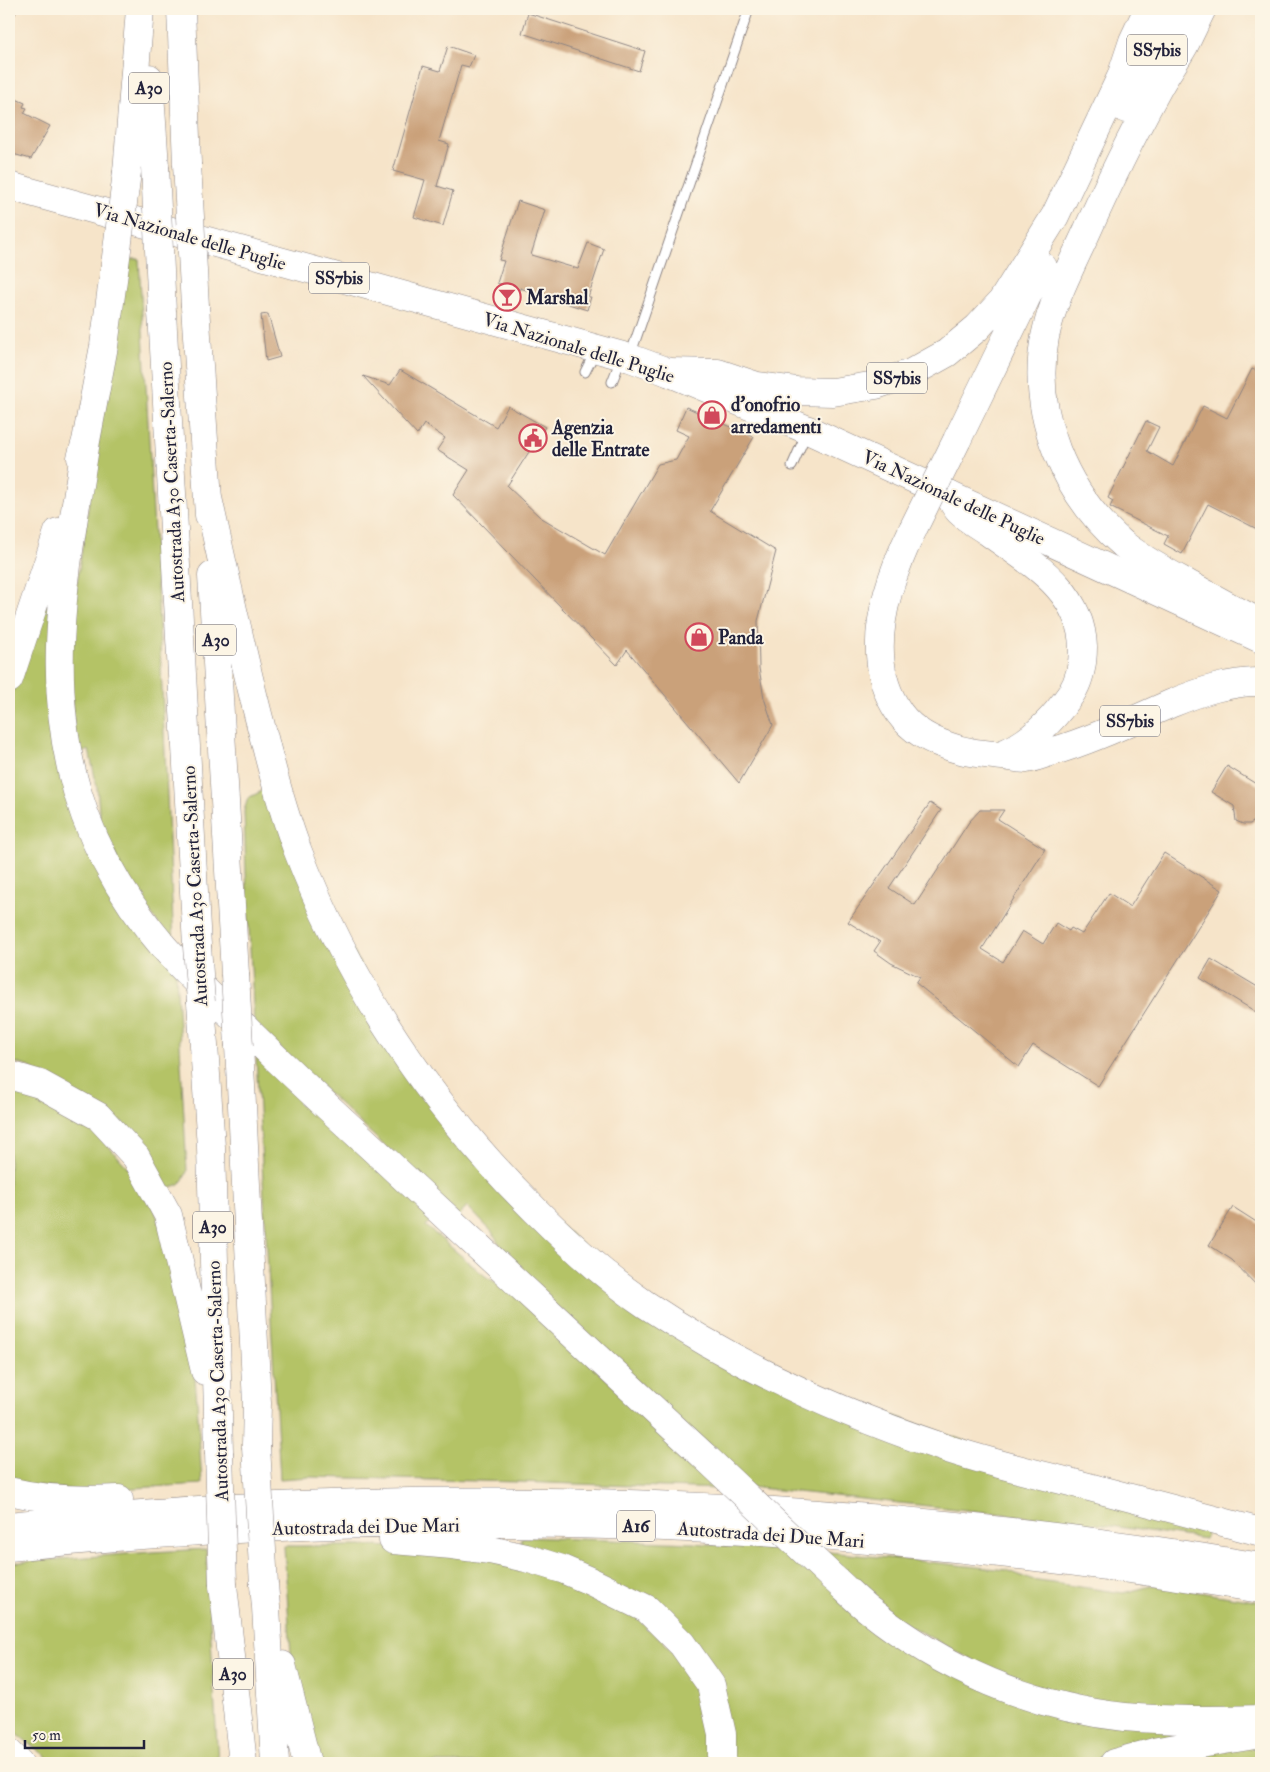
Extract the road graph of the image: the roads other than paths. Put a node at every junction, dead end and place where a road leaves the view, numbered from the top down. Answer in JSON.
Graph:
{"nodes":[{"id":1,"x":12,"y":9,"type":"edge"},
{"id":2,"x":142,"y":9,"type":"edge"},
{"id":3,"x":181,"y":9,"type":"edge"},
{"id":4,"x":749,"y":9,"type":"edge"},
{"id":5,"x":1148,"y":9,"type":"edge"},
{"id":6,"x":1160,"y":9,"type":"edge"},
{"id":7,"x":1178,"y":9,"type":"edge"},
{"id":8,"x":1189,"y":9,"type":"edge"},
{"id":9,"x":1202,"y":9,"type":"edge"},
{"id":10,"x":9,"y":15,"type":"edge"},
{"id":11,"x":1121,"y":77,"type":"junction"},
{"id":12,"x":1156,"y":91,"type":"junction"},
{"id":13,"x":9,"y":186,"type":"edge"},
{"id":14,"x":1055,"y":216,"type":"junction"},
{"id":15,"x":1031,"y":288,"type":"junction"},
{"id":16,"x":626,"y":358,"type":"junction"},
{"id":17,"x":668,"y":372,"type":"junction"},
{"id":18,"x":612,"y":382,"type":"dead end"},
{"id":19,"x":808,"y":430,"type":"junction"},
{"id":20,"x":86,"y":441,"type":"junction"},
{"id":21,"x":792,"y":466,"type":"dead end"},
{"id":22,"x":949,"y":495,"type":"junction"},
{"id":23,"x":208,"y":498,"type":"junction"},
{"id":24,"x":1261,"y":623,"type":"edge"},
{"id":25,"x":1261,"y":639,"type":"edge"},
{"id":26,"x":9,"y":679,"type":"edge"},
{"id":27,"x":1261,"y":682,"type":"edge"},
{"id":28,"x":998,"y":756,"type":"junction"},
{"id":29,"x":9,"y":1075,"type":"edge"},
{"id":30,"x":218,"y":1439,"type":"junction"},
{"id":31,"x":9,"y":1491,"type":"edge"},
{"id":32,"x":572,"y":1503,"type":"junction"},
{"id":33,"x":9,"y":1526,"type":"edge"},
{"id":34,"x":1261,"y":1532,"type":"edge"},
{"id":35,"x":9,"y":1547,"type":"edge"},
{"id":36,"x":9,"y":1553,"type":"edge"},
{"id":37,"x":1261,"y":1567,"type":"edge"},
{"id":38,"x":1261,"y":1589,"type":"edge"},
{"id":39,"x":265,"y":1596,"type":"junction"},
{"id":40,"x":1261,"y":1719,"type":"edge"},
{"id":41,"x":1261,"y":1734,"type":"edge"},
{"id":42,"x":9,"y":1753,"type":"edge"},
{"id":43,"x":19,"y":1763,"type":"edge"},
{"id":44,"x":243,"y":1763,"type":"edge"},
{"id":45,"x":275,"y":1763,"type":"edge"},
{"id":46,"x":307,"y":1763,"type":"edge"},
{"id":47,"x":722,"y":1763,"type":"edge"},
{"id":48,"x":1114,"y":1763,"type":"edge"}],
"edges":[{"from":1,"to":10,"type":"lane"},
{"from":2,"to":20,"type":"main road","bridge":true},
{"from":2,"to":30,"type":"main road","name":"Autostrada A30 Caserta-Salerno","number":"A30","bridge":true},
{"from":3,"to":23,"type":"main road","name":"Autostrada A30 Caserta-Salerno","number":"A30","bridge":true},
{"from":4,"to":16,"type":"lane"},
{"from":5,"to":11,"type":"main road"},
{"from":6,"to":11,"type":"main road","number":"SS7bis"},
{"from":7,"to":15,"type":"main road","number":"SS7bis"},
{"from":8,"to":12,"type":"main road","number":"SS7bis"},
{"from":9,"to":12,"type":"main road"},
{"from":11,"to":14,"type":"main road","number":"SS7bis"},
{"from":12,"to":24,"type":"main road","number":"SS7bis"},
{"from":13,"to":16,"type":"main road","name":"Via Nazionale delle Puglie","number":"SS7bis"},
{"from":14,"to":15,"type":"main road","number":"SS7bis"},
{"from":14,"to":17,"type":"main road","number":"SS7bis"},
{"from":15,"to":28,"type":"main road","number":"SS7bis","bridge":true},
{"from":16,"to":17,"type":"main road","name":"Via Nazionale delle Puglie","number":"SS7bis"},
{"from":16,"to":18,"type":"lane"},
{"from":17,"to":19,"type":"main road","name":"Via Nazionale delle Puglie","number":"SS7bis"},
{"from":19,"to":21,"type":"lane"},
{"from":19,"to":22,"type":"main road","name":"Via Nazionale delle Puglie","number":"SS7bis"},
{"from":20,"to":26,"type":"main road"},
{"from":20,"to":40,"type":"main road","bridge":true},
{"from":22,"to":25,"type":"main road","name":"Via Nazionale delle Puglie","number":"SS7bis"},
{"from":22,"to":28,"type":"main road","number":"SS7bis"},
{"from":23,"to":34,"type":"main road"},
{"from":23,"to":39,"type":"main road","name":"Autostrada A30 Caserta-Salerno","number":"A30","bridge":true},
{"from":27,"to":28,"type":"main road","number":"SS7bis"},
{"from":29,"to":30,"type":"main road"},
{"from":30,"to":44,"type":"main road","name":"Autostrada A30 Caserta-Salerno","number":"A30","bridge":true},
{"from":31,"to":32,"type":"main road"},
{"from":32,"to":33,"type":"main road","name":"Autostrada dei Due Mari","number":"A16"},
{"from":32,"to":37,"type":"main road","name":"Autostrada dei Due Mari","number":"A16"},
{"from":35,"to":38,"type":"main road","name":"Autostrada dei Due Mari","number":"A16"},
{"from":36,"to":47,"type":"main road"},
{"from":39,"to":45,"type":"main road","name":"Autostrada A30 Caserta-Salerno","number":"A30"},
{"from":39,"to":46,"type":"main road"},
{"from":41,"to":48,"type":"main road"},
{"from":42,"to":43,"type":"main road"}]}
